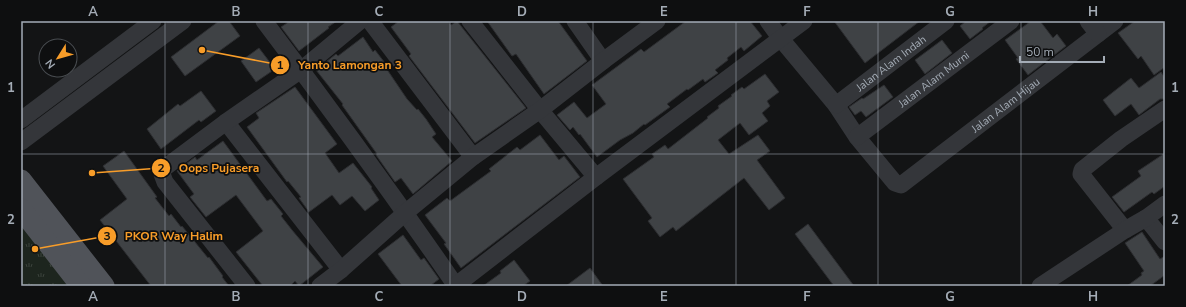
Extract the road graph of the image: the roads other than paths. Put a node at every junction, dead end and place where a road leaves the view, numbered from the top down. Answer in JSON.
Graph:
{"nodes":[{"id":1,"x":153,"y":21,"type":"edge"},
{"id":2,"x":183,"y":21,"type":"edge"},
{"id":3,"x":264,"y":21,"type":"edge"},
{"id":4,"x":360,"y":21,"type":"edge"},
{"id":5,"x":370,"y":21,"type":"edge"},
{"id":6,"x":470,"y":21,"type":"edge"},
{"id":7,"x":575,"y":21,"type":"edge"},
{"id":8,"x":657,"y":21,"type":"edge"},
{"id":9,"x":768,"y":21,"type":"edge"},
{"id":10,"x":804,"y":21,"type":"edge"},
{"id":11,"x":946,"y":21,"type":"edge"},
{"id":12,"x":1011,"y":21,"type":"edge"},
{"id":13,"x":1115,"y":21,"type":"edge"},
{"id":14,"x":1093,"y":28,"type":"edge"},
{"id":15,"x":781,"y":39,"type":"junction"},
{"id":16,"x":603,"y":61,"type":"junction"},
{"id":17,"x":301,"y":70,"type":"junction"},
{"id":18,"x":836,"y":105,"type":"junction"},
{"id":19,"x":1165,"y":108,"type":"edge"},
{"id":20,"x":540,"y":110,"type":"junction"},
{"id":21,"x":21,"y":120,"type":"edge"},
{"id":22,"x":226,"y":122,"type":"junction"},
{"id":23,"x":857,"y":137,"type":"junction"},
{"id":24,"x":21,"y":142,"type":"edge"},
{"id":25,"x":473,"y":157,"type":"junction"},
{"id":26,"x":596,"y":177,"type":"junction"},
{"id":27,"x":21,"y":180,"type":"edge"},
{"id":28,"x":1165,"y":204,"type":"edge"},
{"id":29,"x":21,"y":209,"type":"edge"},
{"id":30,"x":405,"y":213,"type":"junction"},
{"id":31,"x":1146,"y":218,"type":"junction"},
{"id":32,"x":1125,"y":230,"type":"junction"},
{"id":33,"x":1165,"y":242,"type":"edge"},
{"id":34,"x":341,"y":270,"type":"junction"},
{"id":35,"x":81,"y":286,"type":"edge"},
{"id":36,"x":104,"y":286,"type":"edge"},
{"id":37,"x":247,"y":286,"type":"edge"},
{"id":38,"x":320,"y":286,"type":"edge"},
{"id":39,"x":456,"y":286,"type":"edge"},
{"id":40,"x":1041,"y":286,"type":"edge"}],
"edges":[{"from":1,"to":21,"type":"street"},
{"from":2,"to":24,"type":"street"},
{"from":3,"to":17,"type":"street"},
{"from":4,"to":17,"type":"street"},
{"from":5,"to":25,"type":"street"},
{"from":6,"to":20,"type":"street"},
{"from":7,"to":16,"type":"street"},
{"from":8,"to":16,"type":"street"},
{"from":9,"to":15,"type":"street"},
{"from":10,"to":15,"type":"street"},
{"from":11,"to":18,"type":"street","name":"Jalan Alam Indah"},
{"from":12,"to":23,"type":"street","name":"Jalan Alam Murni"},
{"from":13,"to":14,"type":"street","name":"Jalan Alam Hijau"},
{"from":14,"to":23,"type":"street","name":"Jalan Alam Hijau"},
{"from":15,"to":18,"type":"street"},
{"from":15,"to":26,"type":"street"},
{"from":16,"to":20,"type":"street"},
{"from":17,"to":22,"type":"street"},
{"from":17,"to":30,"type":"street"},
{"from":18,"to":23,"type":"street"},
{"from":19,"to":32,"type":"street"},
{"from":20,"to":25,"type":"street"},
{"from":20,"to":26,"type":"street"},
{"from":22,"to":34,"type":"street"},
{"from":22,"to":37,"type":"street"},
{"from":25,"to":30,"type":"street"},
{"from":26,"to":39,"type":"street"},
{"from":27,"to":36,"type":"main road"},
{"from":28,"to":31,"type":"street"},
{"from":29,"to":35,"type":"main road"},
{"from":30,"to":34,"type":"street"},
{"from":30,"to":39,"type":"street"},
{"from":31,"to":32,"type":"street"},
{"from":31,"to":33,"type":"street"},
{"from":32,"to":40,"type":"street"},
{"from":34,"to":38,"type":"street"}]}
